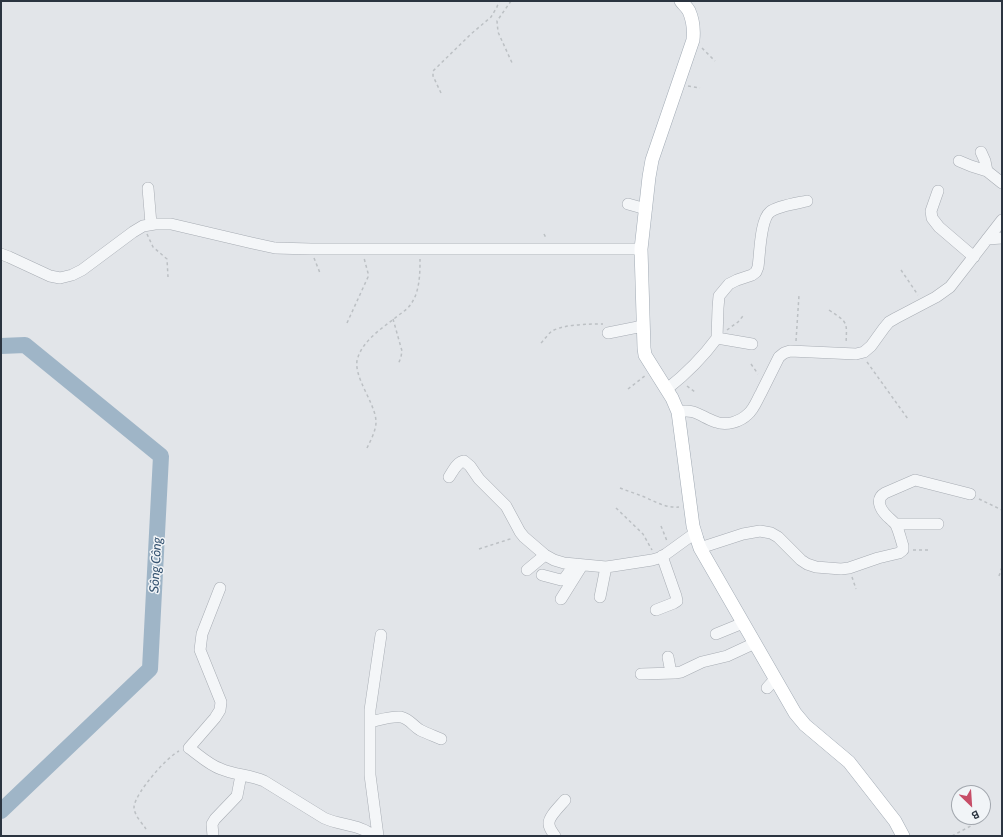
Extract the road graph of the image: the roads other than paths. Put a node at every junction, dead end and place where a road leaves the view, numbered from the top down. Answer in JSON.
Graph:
{"nodes":[{"id":1,"x":681,"y":1,"type":"edge"},
{"id":2,"x":981,"y":152,"type":"dead end"},
{"id":3,"x":959,"y":161,"type":"dead end"},
{"id":4,"x":987,"y":171,"type":"junction"},
{"id":5,"x":1002,"y":183,"type":"edge"},
{"id":6,"x":148,"y":188,"type":"dead end"},
{"id":7,"x":938,"y":191,"type":"dead end"},
{"id":8,"x":807,"y":201,"type":"dead end"},
{"id":9,"x":628,"y":204,"type":"dead end"},
{"id":10,"x":646,"y":209,"type":"junction"},
{"id":11,"x":1002,"y":220,"type":"edge"},
{"id":12,"x":147,"y":225,"type":"junction"},
{"id":13,"x":1002,"y":238,"type":"edge"},
{"id":14,"x":987,"y":240,"type":"junction"},
{"id":15,"x":641,"y":249,"type":"junction"},
{"id":16,"x":1,"y":254,"type":"edge"},
{"id":17,"x":974,"y":257,"type":"junction"},
{"id":18,"x":643,"y":326,"type":"junction"},
{"id":19,"x":606,"y":329,"type":"road end"},
{"id":20,"x":717,"y":336,"type":"junction"},
{"id":21,"x":752,"y":344,"type":"dead end"},
{"id":22,"x":667,"y":389,"type":"junction"},
{"id":23,"x":678,"y":412,"type":"junction"},
{"id":24,"x":449,"y":477,"type":"dead end"},
{"id":25,"x":970,"y":494,"type":"road end"},
{"id":26,"x":896,"y":524,"type":"junction"},
{"id":27,"x":938,"y":524,"type":"dead end"},
{"id":28,"x":695,"y":532,"type":"junction"},
{"id":29,"x":700,"y":548,"type":"junction"},
{"id":30,"x":545,"y":555,"type":"junction"},
{"id":31,"x":659,"y":558,"type":"junction"},
{"id":32,"x":878,"y":558,"type":"junction"},
{"id":33,"x":578,"y":564,"type":"junction"},
{"id":34,"x":889,"y":565,"type":"dead end"},
{"id":35,"x":606,"y":567,"type":"junction"},
{"id":36,"x":527,"y":570,"type":"dead end"},
{"id":37,"x":542,"y":575,"type":"dead end"},
{"id":38,"x":220,"y":588,"type":"dead end"},
{"id":39,"x":600,"y":597,"type":"dead end"},
{"id":40,"x":561,"y":598,"type":"dead end"},
{"id":41,"x":656,"y":610,"type":"dead end"},
{"id":42,"x":743,"y":622,"type":"junction"},
{"id":43,"x":716,"y":634,"type":"dead end"},
{"id":44,"x":381,"y":635,"type":"dead end"},
{"id":45,"x":755,"y":643,"type":"junction"},
{"id":46,"x":668,"y":657,"type":"dead end"},
{"id":47,"x":671,"y":673,"type":"junction"},
{"id":48,"x":641,"y":674,"type":"dead end"},
{"id":49,"x":370,"y":722,"type":"junction"},
{"id":50,"x":441,"y":739,"type":"dead end"},
{"id":51,"x":241,"y":774,"type":"junction"},
{"id":52,"x":566,"y":800,"type":"dead end"},
{"id":53,"x":213,"y":836,"type":"edge"},
{"id":54,"x":373,"y":836,"type":"edge"},
{"id":55,"x":378,"y":836,"type":"edge"},
{"id":56,"x":555,"y":836,"type":"edge"},
{"id":57,"x":903,"y":836,"type":"edge"}],
"edges":[{"from":1,"to":10,"type":"main road"},
{"from":2,"to":4,"type":"street"},
{"from":3,"to":4,"type":"street"},
{"from":4,"to":5,"type":"street"},
{"from":6,"to":12,"type":"street"},
{"from":7,"to":17,"type":"street"},
{"from":8,"to":20,"type":"street"},
{"from":9,"to":10,"type":"street"},
{"from":10,"to":15,"type":"main road"},
{"from":11,"to":14,"type":"street"},
{"from":12,"to":15,"type":"street"},
{"from":12,"to":16,"type":"street"},
{"from":13,"to":14,"type":"street"},
{"from":14,"to":17,"type":"street"},
{"from":15,"to":18,"type":"main road"},
{"from":17,"to":23,"type":"street"},
{"from":18,"to":19,"type":"street"},
{"from":18,"to":22,"type":"main road"},
{"from":20,"to":21,"type":"street"},
{"from":20,"to":22,"type":"street"},
{"from":22,"to":23,"type":"main road"},
{"from":23,"to":28,"type":"main road"},
{"from":24,"to":30,"type":"street"},
{"from":25,"to":26,"type":"street"},
{"from":26,"to":27,"type":"street"},
{"from":26,"to":32,"type":"street"},
{"from":28,"to":29,"type":"main road"},
{"from":28,"to":31,"type":"street"},
{"from":29,"to":32,"type":"street"},
{"from":29,"to":42,"type":"main road"},
{"from":30,"to":33,"type":"street"},
{"from":30,"to":36,"type":"street"},
{"from":31,"to":35,"type":"street"},
{"from":31,"to":41,"type":"street"},
{"from":32,"to":34,"type":"street"},
{"from":33,"to":35,"type":"street"},
{"from":33,"to":37,"type":"street"},
{"from":33,"to":40,"type":"street"},
{"from":35,"to":39,"type":"street"},
{"from":38,"to":51,"type":"street"},
{"from":42,"to":43,"type":"street"},
{"from":42,"to":45,"type":"main road"},
{"from":44,"to":49,"type":"street"},
{"from":45,"to":47,"type":"street"},
{"from":45,"to":57,"type":"main road"},
{"from":46,"to":47,"type":"street"},
{"from":47,"to":48,"type":"street"},
{"from":49,"to":50,"type":"street"},
{"from":49,"to":55,"type":"street"},
{"from":51,"to":53,"type":"street"},
{"from":51,"to":54,"type":"street"},
{"from":52,"to":56,"type":"street"}]}
